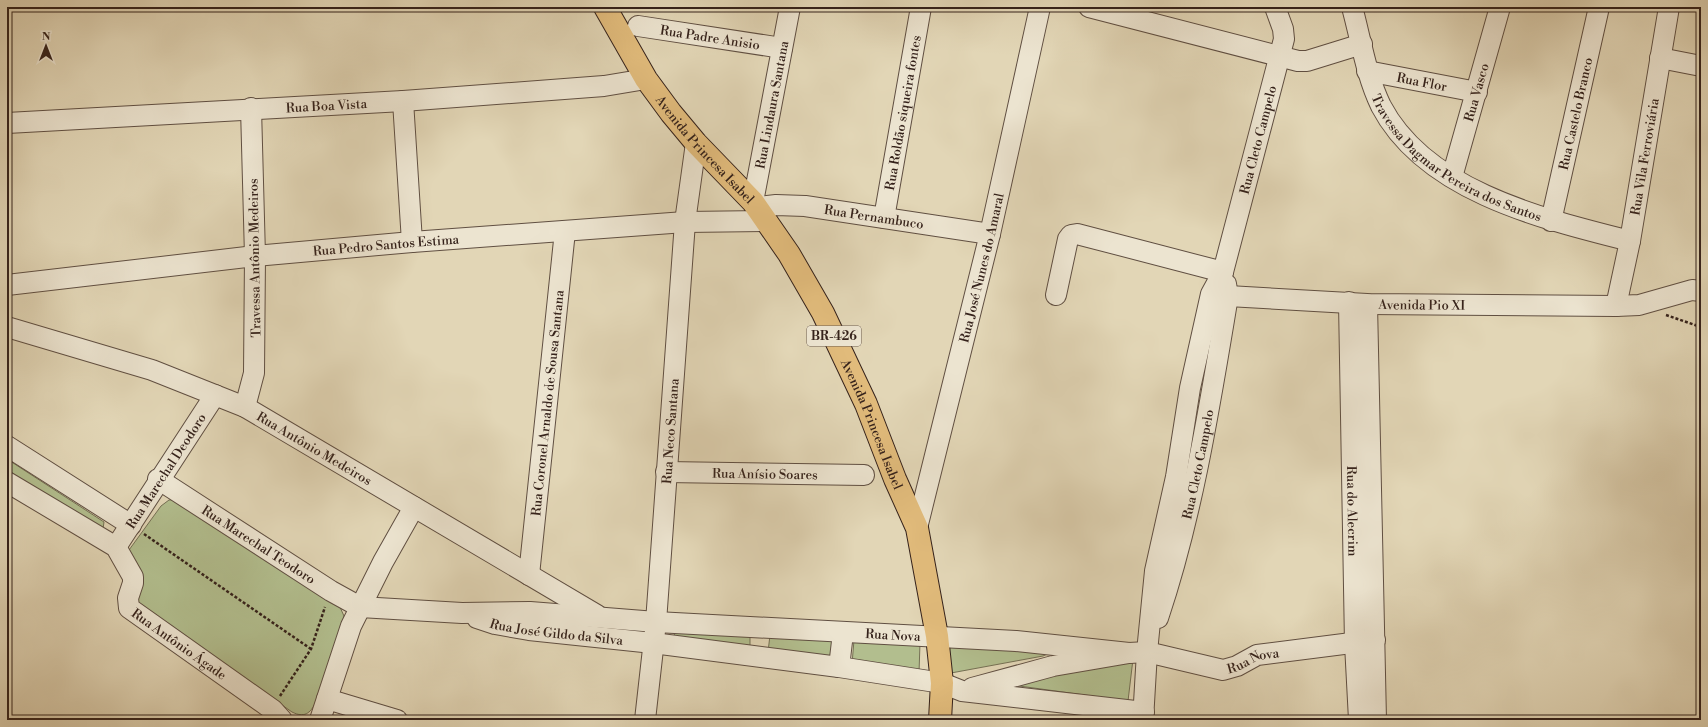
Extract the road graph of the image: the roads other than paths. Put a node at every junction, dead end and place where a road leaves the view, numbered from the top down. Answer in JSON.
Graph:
{"nodes":[{"id":1,"x":605,"y":7,"type":"edge"},
{"id":2,"x":790,"y":7,"type":"edge"},
{"id":3,"x":921,"y":7,"type":"edge"},
{"id":4,"x":1040,"y":7,"type":"edge"},
{"id":5,"x":1089,"y":7,"type":"edge"},
{"id":6,"x":1275,"y":7,"type":"edge"},
{"id":7,"x":1352,"y":7,"type":"edge"},
{"id":8,"x":1500,"y":7,"type":"edge"},
{"id":9,"x":1599,"y":7,"type":"edge"},
{"id":10,"x":1669,"y":7,"type":"edge"},
{"id":11,"x":638,"y":26,"type":"dead end"},
{"id":12,"x":1362,"y":44,"type":"junction"},
{"id":13,"x":782,"y":48,"type":"junction"},
{"id":14,"x":1278,"y":54,"type":"junction"},
{"id":15,"x":1660,"y":58,"type":"junction"},
{"id":16,"x":1701,"y":66,"type":"edge"},
{"id":17,"x":1367,"y":71,"type":"junction"},
{"id":18,"x":646,"y":79,"type":"junction"},
{"id":19,"x":1477,"y":92,"type":"junction"},
{"id":20,"x":404,"y":101,"type":"junction"},
{"id":21,"x":251,"y":108,"type":"junction"},
{"id":22,"x":7,"y":123,"type":"edge"},
{"id":23,"x":696,"y":143,"type":"junction"},
{"id":24,"x":1452,"y":177,"type":"junction"},
{"id":25,"x":759,"y":210,"type":"junction"},
{"id":26,"x":884,"y":218,"type":"junction"},
{"id":27,"x":1551,"y":221,"type":"junction"},
{"id":28,"x":685,"y":222,"type":"junction"},
{"id":29,"x":565,"y":231,"type":"junction"},
{"id":30,"x":990,"y":234,"type":"junction"},
{"id":31,"x":1630,"y":241,"type":"junction"},
{"id":32,"x":412,"y":242,"type":"junction"},
{"id":33,"x":255,"y":256,"type":"junction"},
{"id":34,"x":1223,"y":272,"type":"junction"},
{"id":35,"x":7,"y":285,"type":"edge"},
{"id":36,"x":1701,"y":291,"type":"edge"},
{"id":37,"x":1056,"y":295,"type":"dead end"},
{"id":38,"x":1228,"y":296,"type":"junction"},
{"id":39,"x":1358,"y":303,"type":"junction"},
{"id":40,"x":1616,"y":306,"type":"junction"},
{"id":41,"x":7,"y":327,"type":"edge"},
{"id":42,"x":215,"y":395,"type":"junction"},
{"id":43,"x":245,"y":407,"type":"junction"},
{"id":44,"x":7,"y":446,"type":"edge"},
{"id":45,"x":1371,"y":448,"type":"junction"},
{"id":46,"x":1350,"y":451,"type":"junction"},
{"id":47,"x":666,"y":472,"type":"junction"},
{"id":48,"x":864,"y":474,"type":"dead end"},
{"id":49,"x":158,"y":480,"type":"junction"},
{"id":50,"x":7,"y":482,"type":"edge"},
{"id":51,"x":414,"y":507,"type":"junction"},
{"id":52,"x":131,"y":525,"type":"junction"},
{"id":53,"x":917,"y":528,"type":"junction"},
{"id":54,"x":116,"y":547,"type":"junction"},
{"id":55,"x":529,"y":575,"type":"junction"},
{"id":56,"x":360,"y":607,"type":"junction"},
{"id":57,"x":601,"y":617,"type":"junction"},
{"id":58,"x":656,"y":622,"type":"junction"},
{"id":59,"x":568,"y":624,"type":"junction"},
{"id":60,"x":758,"y":628,"type":"junction"},
{"id":61,"x":843,"y":633,"type":"junction"},
{"id":62,"x":937,"y":636,"type":"junction"},
{"id":63,"x":1375,"y":640,"type":"junction"},
{"id":64,"x":653,"y":643,"type":"junction"},
{"id":65,"x":1355,"y":644,"type":"junction"},
{"id":66,"x":1138,"y":652,"type":"junction"},
{"id":67,"x":756,"y":657,"type":"junction"},
{"id":68,"x":839,"y":667,"type":"junction"},
{"id":69,"x":942,"y":683,"type":"junction"},
{"id":70,"x":962,"y":691,"type":"junction"},
{"id":71,"x":326,"y":699,"type":"junction"},
{"id":72,"x":278,"y":715,"type":"edge"},
{"id":73,"x":1143,"y":716,"type":"edge"},
{"id":74,"x":320,"y":720,"type":"edge"},
{"id":75,"x":397,"y":720,"type":"edge"},
{"id":76,"x":644,"y":720,"type":"edge"},
{"id":77,"x":940,"y":720,"type":"edge"},
{"id":78,"x":1359,"y":720,"type":"edge"},
{"id":79,"x":1376,"y":720,"type":"edge"}],
"edges":[{"from":1,"to":18,"type":"main road","name":"Avenida Princesa Isabel","number":"BR-426"},
{"from":2,"to":13,"type":"street","name":"Rua Lindaura Santana"},
{"from":3,"to":26,"type":"street","name":"Rua Roldão siqueira fontes"},
{"from":4,"to":30,"type":"street","name":"Rua José Nunes do Amaral"},
{"from":5,"to":14,"type":"street"},
{"from":6,"to":14,"type":"street","name":"Rua Cleto Campelo"},
{"from":7,"to":12,"type":"street","name":"Travessa Dagmar Pereira dos Santos"},
{"from":8,"to":19,"type":"street","name":"Rua Vasco"},
{"from":9,"to":27,"type":"street","name":"Rua Castelo Branco"},
{"from":10,"to":15,"type":"street","name":"Rua Vila Ferroviária"},
{"from":11,"to":13,"type":"street","name":"Rua Padre Anisio"},
{"from":12,"to":14,"type":"street"},
{"from":12,"to":17,"type":"street","name":"Travessa Dagmar Pereira dos Santos"},
{"from":13,"to":25,"type":"street","name":"Rua Lindaura Santana"},
{"from":14,"to":34,"type":"street","name":"Rua Cleto Campelo"},
{"from":15,"to":16,"type":"street"},
{"from":15,"to":31,"type":"street","name":"Rua Vila Ferroviária"},
{"from":17,"to":19,"type":"street","name":"Rua Flor"},
{"from":17,"to":24,"type":"street","name":"Travessa Dagmar Pereira dos Santos"},
{"from":18,"to":20,"type":"street","name":"Rua Boa Vista"},
{"from":18,"to":23,"type":"main road","name":"Avenida Princesa Isabel","number":"BR-426"},
{"from":19,"to":24,"type":"street","name":"Rua Vasco"},
{"from":20,"to":21,"type":"street","name":"Rua Boa Vista"},
{"from":20,"to":32,"type":"street"},
{"from":21,"to":22,"type":"street","name":"Rua Boa Vista"},
{"from":21,"to":33,"type":"street","name":"Travessa Antônio Medeiros"},
{"from":23,"to":25,"type":"main road","name":"Avenida Princesa Isabel","number":"BR-426"},
{"from":23,"to":28,"type":"street","name":"Rua Neco Santana"},
{"from":24,"to":27,"type":"street","name":"Travessa Dagmar Pereira dos Santos"},
{"from":25,"to":26,"type":"street","name":"Rua Pernambuco"},
{"from":25,"to":28,"type":"street","name":"Rua Pedro Santos Estima"},
{"from":25,"to":53,"type":"main road","name":"Avenida Princesa Isabel","number":"BR-426"},
{"from":26,"to":30,"type":"street","name":"Rua Pernambuco"},
{"from":27,"to":31,"type":"street","name":"Travessa Dagmar Pereira dos Santos"},
{"from":28,"to":29,"type":"street","name":"Rua Pedro Santos Estima"},
{"from":28,"to":47,"type":"street","name":"Rua Neco Santana"},
{"from":29,"to":32,"type":"street","name":"Rua Pedro Santos Estima"},
{"from":29,"to":55,"type":"street","name":"Rua Coronel Arnaldo de Sousa Santana"},
{"from":30,"to":53,"type":"street","name":"Rua José Nunes do Amaral"},
{"from":31,"to":40,"type":"street","name":"Rua Vila Ferroviária"},
{"from":32,"to":33,"type":"street","name":"Rua Pedro Santos Estima"},
{"from":33,"to":35,"type":"street","name":"Rua Pedro Santos Estima"},
{"from":33,"to":43,"type":"street","name":"Travessa Antônio Medeiros"},
{"from":34,"to":37,"type":"street"},
{"from":34,"to":38,"type":"street","name":"Rua Cleto Campelo"},
{"from":34,"to":66,"type":"street","name":"Rua Cleto Campelo"},
{"from":36,"to":40,"type":"street","name":"Avenida Pio XI"},
{"from":38,"to":39,"type":"street","name":"Avenida Pio XI"},
{"from":38,"to":66,"type":"street","name":"Rua Cleto Campelo"},
{"from":39,"to":40,"type":"street","name":"Avenida Pio XI"},
{"from":39,"to":45,"type":"street","name":"Rua do Alecrim"},
{"from":39,"to":46,"type":"street","name":"Rua do Alecrim"},
{"from":41,"to":42,"type":"street","name":"Rua Antônio Medeiros"},
{"from":42,"to":43,"type":"street","name":"Rua Antônio Medeiros"},
{"from":42,"to":49,"type":"street","name":"Rua Marechal Deodoro"},
{"from":43,"to":51,"type":"street","name":"Rua Antônio Medeiros"},
{"from":44,"to":52,"type":"street"},
{"from":45,"to":46,"type":"street"},
{"from":45,"to":63,"type":"street","name":"Rua do Alecrim"},
{"from":46,"to":65,"type":"street","name":"Rua do Alecrim"},
{"from":47,"to":48,"type":"street","name":"Rua Anísio Soares"},
{"from":47,"to":58,"type":"street","name":"Rua Neco Santana"},
{"from":49,"to":52,"type":"street","name":"Rua Marechal Deodoro"},
{"from":49,"to":56,"type":"street","name":"Rua Marechal Teodoro"},
{"from":50,"to":54,"type":"street"},
{"from":51,"to":55,"type":"street","name":"Rua Antônio Medeiros"},
{"from":51,"to":56,"type":"street"},
{"from":52,"to":54,"type":"street","name":"Rua Marechal Deodoro"},
{"from":53,"to":62,"type":"main road","name":"Avenida Princesa Isabel","number":"BR-426"},
{"from":54,"to":72,"type":"street","name":"Rua Antônio Ágade"},
{"from":55,"to":57,"type":"street","name":"Rua Antônio Medeiros"},
{"from":56,"to":59,"type":"street","name":"Rua José Gildo da Silva"},
{"from":56,"to":71,"type":"street"},
{"from":57,"to":58,"type":"street","name":"Rua José Gildo da Silva"},
{"from":57,"to":59,"type":"street","name":"Rua José Gildo da Silva"},
{"from":58,"to":60,"type":"street","name":"Rua Nova"},
{"from":58,"to":64,"type":"street","name":"Rua Neco Santana"},
{"from":59,"to":64,"type":"street","name":"Rua José Gildo da Silva"},
{"from":60,"to":61,"type":"street","name":"Rua Nova"},
{"from":60,"to":67,"type":"street"},
{"from":61,"to":62,"type":"street","name":"Rua Nova"},
{"from":61,"to":68,"type":"street"},
{"from":62,"to":66,"type":"street","name":"Rua Nova"},
{"from":62,"to":69,"type":"main road","name":"Avenida Princesa Isabel","number":"BR-426"},
{"from":63,"to":65,"type":"street","name":"Rua Nova"},
{"from":63,"to":79,"type":"street","name":"Rua do Alecrim"},
{"from":64,"to":67,"type":"street"},
{"from":64,"to":76,"type":"street","name":"Rua Neco Santana"},
{"from":65,"to":66,"type":"street","name":"Rua Nova"},
{"from":65,"to":78,"type":"street","name":"Rua do Alecrim"},
{"from":66,"to":70,"type":"street","name":"Rua Nova"},
{"from":66,"to":73,"type":"street","name":"Rua Cleto Campelo"},
{"from":67,"to":68,"type":"street"},
{"from":68,"to":69,"type":"street"},
{"from":69,"to":70,"type":"street"},
{"from":69,"to":77,"type":"main road","name":"Avenida Princesa Isabel","number":"BR-426"},
{"from":70,"to":73,"type":"street"},
{"from":71,"to":74,"type":"street"},
{"from":71,"to":75,"type":"street"}]}
